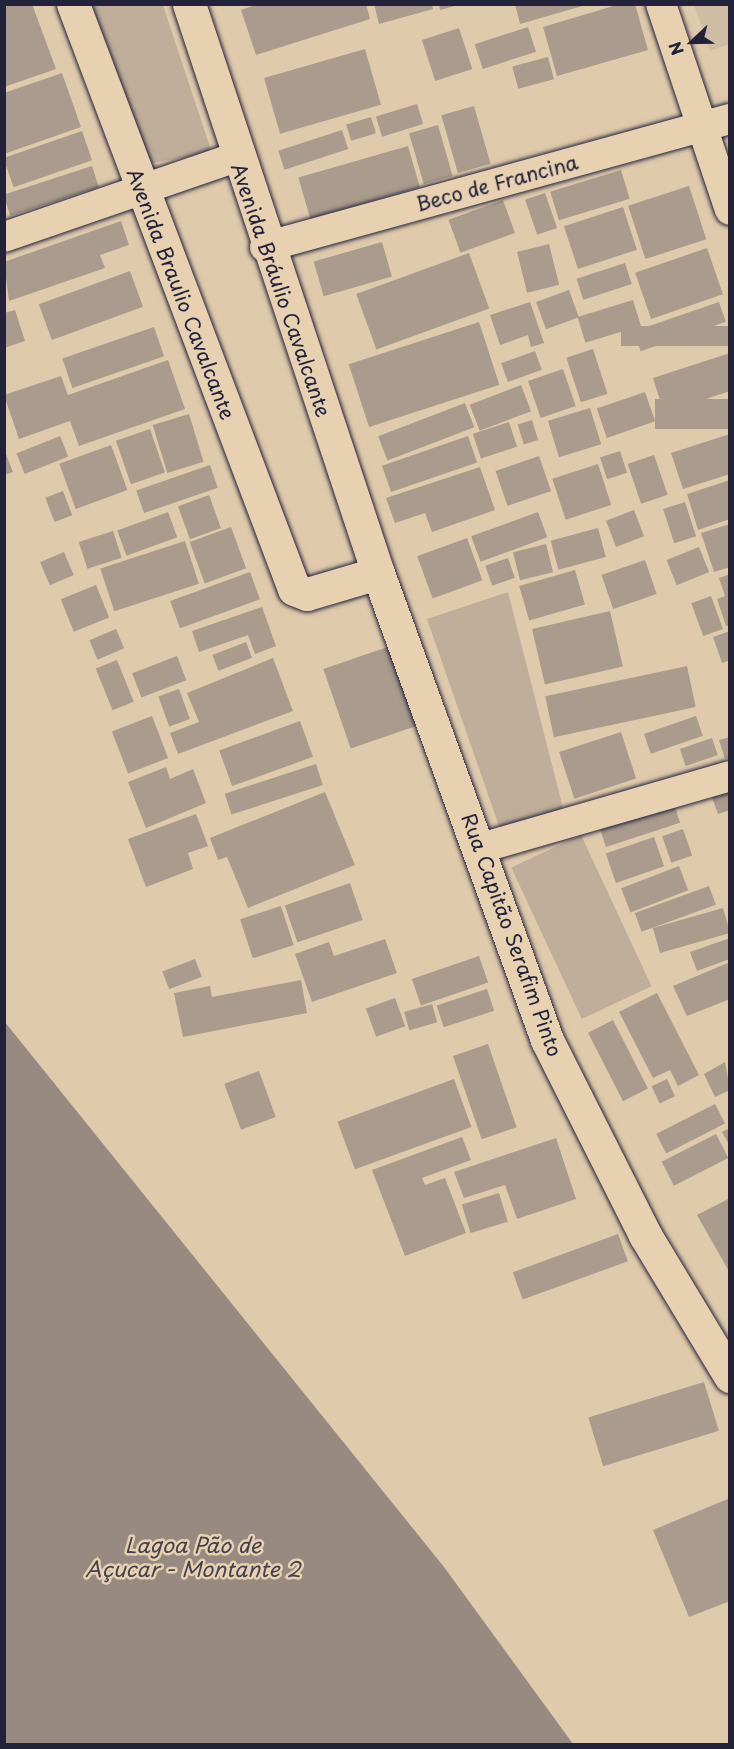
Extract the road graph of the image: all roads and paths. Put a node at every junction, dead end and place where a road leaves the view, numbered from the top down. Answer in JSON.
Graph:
{"nodes":[{"id":1,"x":73,"y":4,"type":"edge"},
{"id":2,"x":189,"y":4,"type":"edge"},
{"id":3,"x":661,"y":4,"type":"edge"},
{"id":4,"x":716,"y":123,"type":"edge"},
{"id":5,"x":236,"y":157,"type":"junction"},
{"id":6,"x":141,"y":189,"type":"junction"},
{"id":7,"x":729,"y":210,"type":"edge"},
{"id":8,"x":4,"y":237,"type":"edge"},
{"id":9,"x":265,"y":247,"type":"junction"},
{"id":10,"x":378,"y":573,"type":"junction"},
{"id":11,"x":729,"y":776,"type":"edge"},
{"id":12,"x":481,"y":848,"type":"junction"},
{"id":13,"x":729,"y":1376,"type":"edge"}],
"edges":[{"from":1,"to":6,"type":"street","name":"Avenida Braulio Cavalcante"},
{"from":2,"to":5,"type":"street","name":"Avenida Bráulio Cavalcante"},
{"from":3,"to":4,"type":"street"},
{"from":4,"to":7,"type":"street"},
{"from":4,"to":9,"type":"street","name":"Beco de Francina"},
{"from":5,"to":6,"type":"street"},
{"from":5,"to":9,"type":"street","name":"Avenida Bráulio Cavalcante"},
{"from":6,"to":8,"type":"street"},
{"from":6,"to":10,"type":"street","name":"Avenida Braulio Cavalcante"},
{"from":9,"to":10,"type":"street","name":"Avenida Bráulio Cavalcante"},
{"from":10,"to":12,"type":"street","name":"Rua Capitão Serafim Pinto"},
{"from":11,"to":12,"type":"street"},
{"from":12,"to":13,"type":"street","name":"Rua Capitão Serafim Pinto"}]}
